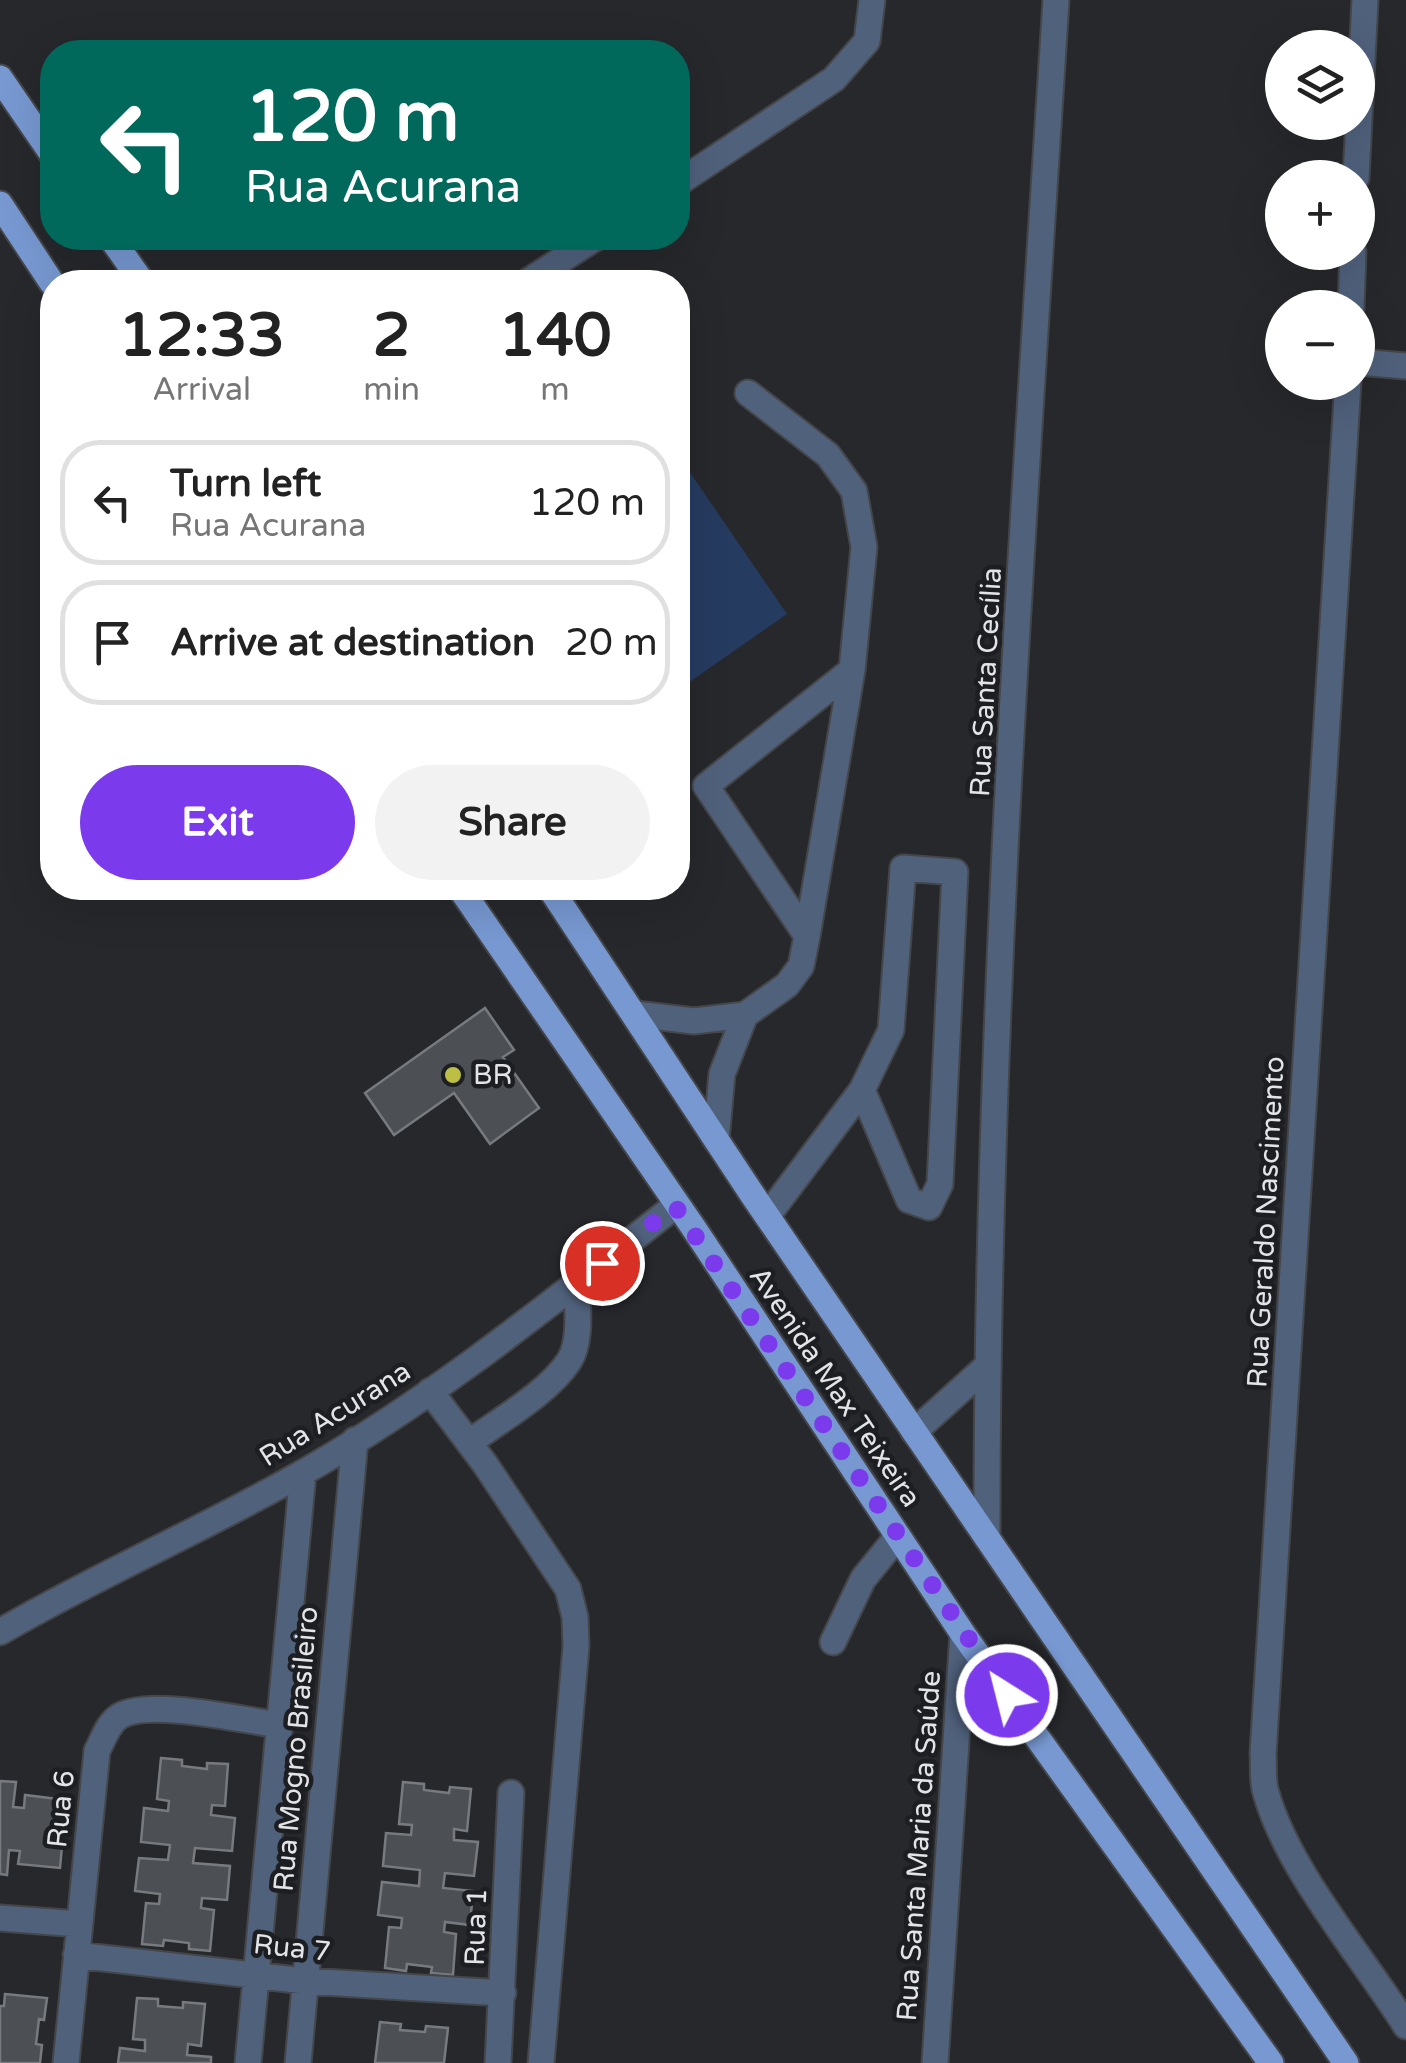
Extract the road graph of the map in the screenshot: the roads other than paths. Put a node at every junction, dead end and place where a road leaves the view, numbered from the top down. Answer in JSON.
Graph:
{"nodes":[{"id":1,"x":872,"y":0,"type":"edge"},
{"id":2,"x":1056,"y":0,"type":"edge"},
{"id":3,"x":1365,"y":0,"type":"edge"},
{"id":4,"x":0,"y":78,"type":"edge"},
{"id":5,"x":40,"y":136,"type":"edge"},
{"id":6,"x":1357,"y":160,"type":"edge"},
{"id":7,"x":690,"y":175,"type":"edge"},
{"id":8,"x":0,"y":204,"type":"edge"},
{"id":9,"x":575,"y":250,"type":"edge"},
{"id":10,"x":43,"y":270,"type":"edge"},
{"id":11,"x":545,"y":270,"type":"edge"},
{"id":12,"x":1375,"y":363,"type":"edge"},
{"id":13,"x":1406,"y":366,"type":"edge"},
{"id":14,"x":748,"y":393,"type":"dead end"},
{"id":15,"x":1347,"y":400,"type":"edge"},
{"id":16,"x":852,"y":670,"type":"junction"},
{"id":17,"x":468,"y":900,"type":"edge"},
{"id":18,"x":558,"y":900,"type":"edge"},
{"id":19,"x":807,"y":936,"type":"junction"},
{"id":20,"x":635,"y":1014,"type":"junction"},
{"id":21,"x":745,"y":1014,"type":"junction"},
{"id":22,"x":862,"y":1090,"type":"junction"},
{"id":23,"x":716,"y":1140,"type":"junction"},
{"id":24,"x":675,"y":1206,"type":"junction"},
{"id":25,"x":768,"y":1215,"type":"junction"},
{"id":26,"x":577,"y":1282,"type":"junction"},
{"id":27,"x":986,"y":1367,"type":"junction"},
{"id":28,"x":430,"y":1390,"type":"junction"},
{"id":29,"x":914,"y":1432,"type":"junction"},
{"id":30,"x":355,"y":1440,"type":"junction"},
{"id":31,"x":470,"y":1442,"type":"junction"},
{"id":32,"x":303,"y":1473,"type":"junction"},
{"id":33,"x":898,"y":1536,"type":"junction"},
{"id":34,"x":987,"y":1538,"type":"junction"},
{"id":35,"x":0,"y":1632,"type":"edge"},
{"id":36,"x":963,"y":1634,"type":"junction"},
{"id":37,"x":833,"y":1642,"type":"dead end"},
{"id":38,"x":278,"y":1725,"type":"junction"},
{"id":39,"x":511,"y":1793,"type":"dead end"},
{"id":40,"x":0,"y":1918,"type":"edge"},
{"id":41,"x":79,"y":1924,"type":"junction"},
{"id":42,"x":76,"y":1955,"type":"junction"},
{"id":43,"x":256,"y":1975,"type":"junction"},
{"id":44,"x":305,"y":1981,"type":"junction"},
{"id":45,"x":503,"y":1993,"type":"junction"},
{"id":46,"x":1406,"y":2026,"type":"edge"},
{"id":47,"x":66,"y":2063,"type":"edge"},
{"id":48,"x":248,"y":2063,"type":"edge"},
{"id":49,"x":298,"y":2063,"type":"edge"},
{"id":50,"x":498,"y":2063,"type":"edge"},
{"id":51,"x":541,"y":2063,"type":"edge"},
{"id":52,"x":936,"y":2063,"type":"edge"},
{"id":53,"x":1271,"y":2063,"type":"edge"},
{"id":54,"x":1346,"y":2063,"type":"edge"}],
"edges":[{"from":1,"to":7,"type":"street"},
{"from":2,"to":27,"type":"street","name":"Rua Santa Cecília"},
{"from":3,"to":6,"type":"street"},
{"from":4,"to":5,"type":"main road"},
{"from":8,"to":10,"type":"main road"},
{"from":9,"to":11,"type":"street"},
{"from":12,"to":13,"type":"street"},
{"from":14,"to":16,"type":"street"},
{"from":15,"to":46,"type":"street","name":"Rua Geraldo Nascimento"},
{"from":16,"to":19,"type":"street"},
{"from":16,"to":19,"type":"street"},
{"from":17,"to":24,"type":"main road","name":"Avenida Max Teixeira"},
{"from":18,"to":20,"type":"main road","name":"Avenida Max Teixeira"},
{"from":19,"to":21,"type":"street"},
{"from":20,"to":21,"type":"street"},
{"from":20,"to":23,"type":"main road","name":"Avenida Max Teixeira"},
{"from":21,"to":23,"type":"street"},
{"from":22,"to":22,"type":"street"},
{"from":22,"to":25,"type":"street"},
{"from":23,"to":25,"type":"main road","name":"Avenida Max Teixeira"},
{"from":24,"to":26,"type":"street","name":"Rua Acurana"},
{"from":24,"to":33,"type":"main road","name":"Avenida Max Teixeira"},
{"from":25,"to":29,"type":"main road","name":"Avenida Max Teixeira"},
{"from":26,"to":28,"type":"street","name":"Rua Acurana"},
{"from":26,"to":31,"type":"street"},
{"from":27,"to":29,"type":"street"},
{"from":27,"to":34,"type":"street","name":"Rua Santa Cecília"},
{"from":28,"to":30,"type":"street","name":"Rua Acurana"},
{"from":28,"to":31,"type":"street"},
{"from":29,"to":34,"type":"main road","name":"Avenida Max Teixeira"},
{"from":30,"to":32,"type":"street","name":"Rua Acurana"},
{"from":30,"to":44,"type":"street","name":"Rua Mogno Brasileiro"},
{"from":31,"to":51,"type":"street"},
{"from":32,"to":35,"type":"street","name":"Rua Acurana"},
{"from":32,"to":38,"type":"street","name":"Rua Mogno Brasileiro"},
{"from":33,"to":36,"type":"main road","name":"Avenida Max Teixeira"},
{"from":33,"to":37,"type":"street"},
{"from":34,"to":54,"type":"main road","name":"Avenida Max Teixeira"},
{"from":36,"to":52,"type":"street","name":"Rua Santa Maria da Saúde"},
{"from":36,"to":53,"type":"main road","name":"Avenida Max Teixeira"},
{"from":38,"to":41,"type":"street","name":"Rua 6"},
{"from":38,"to":43,"type":"street","name":"Rua Mogno Brasileiro"},
{"from":39,"to":45,"type":"street","name":"Rua 1"},
{"from":40,"to":41,"type":"street"},
{"from":41,"to":42,"type":"street","name":"Rua 6"},
{"from":42,"to":43,"type":"street","name":"Rua 7"},
{"from":42,"to":47,"type":"street","name":"Rua 6"},
{"from":43,"to":44,"type":"street","name":"Rua 7"},
{"from":43,"to":48,"type":"street","name":"Rua Mogno Brasileiro"},
{"from":44,"to":45,"type":"street","name":"Rua 7"},
{"from":44,"to":49,"type":"street","name":"Rua Mogno Brasileiro"},
{"from":45,"to":50,"type":"street","name":"Rua 1"}]}
